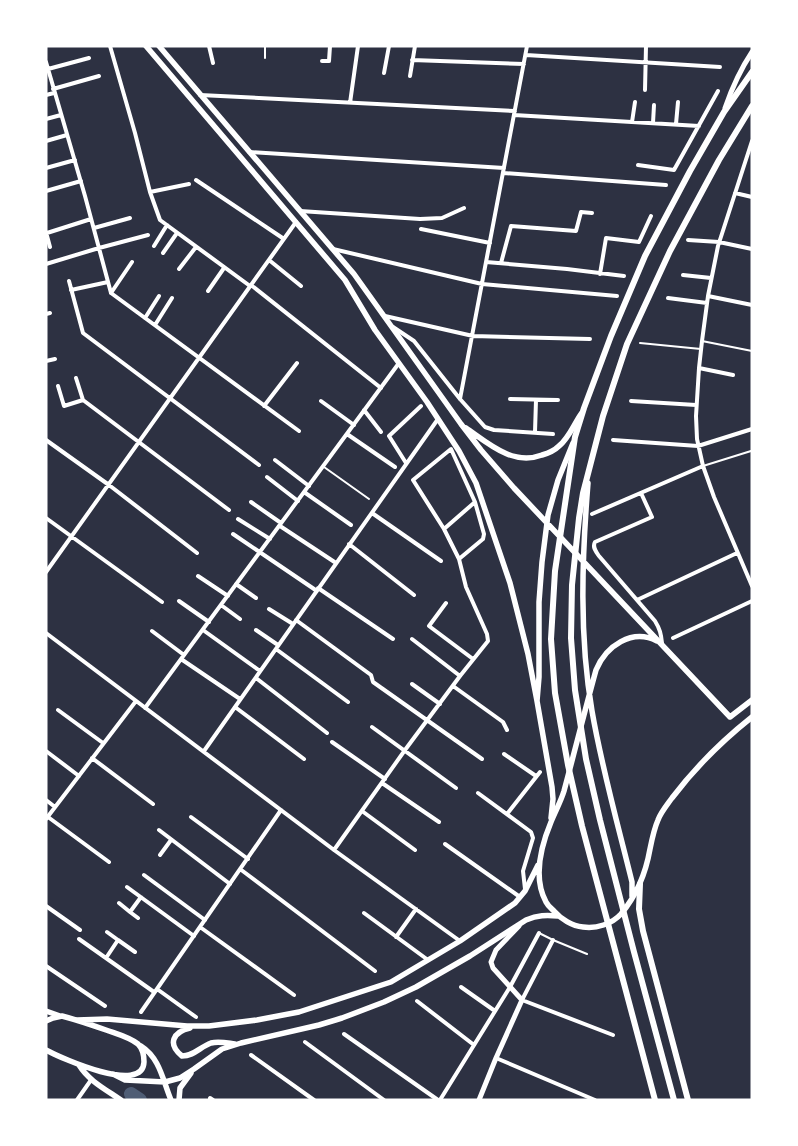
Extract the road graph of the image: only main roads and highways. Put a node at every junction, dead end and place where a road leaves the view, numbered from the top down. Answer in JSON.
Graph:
{"nodes":[{"id":1,"x":146,"y":46,"type":"edge"},
{"id":2,"x":159,"y":46,"type":"edge"},
{"id":3,"x":752,"y":52,"type":"edge"},
{"id":4,"x":752,"y":72,"type":"edge"},
{"id":5,"x":752,"y":106,"type":"edge"},
{"id":6,"x":724,"y":112,"type":"junction"},
{"id":7,"x":304,"y":217,"type":"junction"},
{"id":8,"x":296,"y":222,"type":"junction"},
{"id":9,"x":584,"y":408,"type":"junction"},
{"id":10,"x":461,"y":424,"type":"junction"},
{"id":11,"x":575,"y":437,"type":"junction"},
{"id":12,"x":588,"y":471,"type":"junction"},
{"id":13,"x":662,"y":643,"type":"junction"},
{"id":14,"x":752,"y":700,"type":"edge"},
{"id":15,"x":537,"y":702,"type":"junction"},
{"id":16,"x":752,"y":717,"type":"edge"},
{"id":17,"x":550,"y":825,"type":"junction"},
{"id":18,"x":539,"y":863,"type":"junction"},
{"id":19,"x":640,"y":884,"type":"junction"},
{"id":20,"x":632,"y":898,"type":"junction"},
{"id":21,"x":558,"y":916,"type":"junction"},
{"id":22,"x":523,"y":922,"type":"junction"},
{"id":23,"x":46,"y":1011,"type":"edge"},
{"id":24,"x":62,"y":1016,"type":"junction"},
{"id":25,"x":76,"y":1020,"type":"junction"},
{"id":26,"x":46,"y":1021,"type":"edge"},
{"id":27,"x":209,"y":1026,"type":"junction"},
{"id":28,"x":238,"y":1044,"type":"junction"},
{"id":29,"x":139,"y":1045,"type":"junction"},
{"id":30,"x":48,"y":1052,"type":"edge"},
{"id":31,"x":79,"y":1065,"type":"junction"},
{"id":32,"x":194,"y":1069,"type":"junction"},
{"id":33,"x":114,"y":1074,"type":"junction"},
{"id":34,"x":165,"y":1082,"type":"junction"},
{"id":35,"x":120,"y":1100,"type":"edge"},
{"id":36,"x":171,"y":1100,"type":"edge"},
{"id":37,"x":179,"y":1100,"type":"edge"},
{"id":38,"x":479,"y":1100,"type":"edge"},
{"id":39,"x":655,"y":1100,"type":"edge"},
{"id":40,"x":674,"y":1100,"type":"edge"},
{"id":41,"x":688,"y":1100,"type":"edge"}],
"edges":[{"from":1,"to":8,"type":"main road"},
{"from":2,"to":7,"type":"main road"},
{"from":3,"to":6,"type":"main road"},
{"from":4,"to":6,"type":"highway"},
{"from":5,"to":12,"type":"highway"},
{"from":6,"to":9,"type":"highway"},
{"from":7,"to":8,"type":"main road"},
{"from":7,"to":10,"type":"main road"},
{"from":8,"to":15,"type":"main road"},
{"from":9,"to":10,"type":"main road"},
{"from":9,"to":11,"type":"highway"},
{"from":10,"to":13,"type":"main road"},
{"from":11,"to":15,"type":"main road"},
{"from":11,"to":39,"type":"highway"},
{"from":12,"to":20,"type":"main road"},
{"from":12,"to":40,"type":"highway"},
{"from":13,"to":14,"type":"main road"},
{"from":13,"to":17,"type":"main road"},
{"from":15,"to":17,"type":"main road"},
{"from":16,"to":19,"type":"main road"},
{"from":17,"to":18,"type":"main road"},
{"from":18,"to":21,"type":"main road"},
{"from":18,"to":27,"type":"main road"},
{"from":19,"to":20,"type":"main road"},
{"from":19,"to":41,"type":"highway"},
{"from":20,"to":21,"type":"main road"},
{"from":21,"to":22,"type":"main road"},
{"from":22,"to":28,"type":"main road"},
{"from":22,"to":38,"type":"main road"},
{"from":23,"to":24,"type":"main road"},
{"from":24,"to":25,"type":"main road"},
{"from":24,"to":26,"type":"main road"},
{"from":25,"to":27,"type":"main road"},
{"from":25,"to":29,"type":"main road"},
{"from":27,"to":28,"type":"main road"},
{"from":28,"to":32,"type":"main road"},
{"from":29,"to":33,"type":"main road"},
{"from":29,"to":34,"type":"main road"},
{"from":30,"to":31,"type":"main road"},
{"from":31,"to":33,"type":"main road"},
{"from":31,"to":35,"type":"main road"},
{"from":32,"to":34,"type":"main road"},
{"from":32,"to":37,"type":"main road"},
{"from":33,"to":34,"type":"main road"},
{"from":34,"to":36,"type":"main road"}]}
